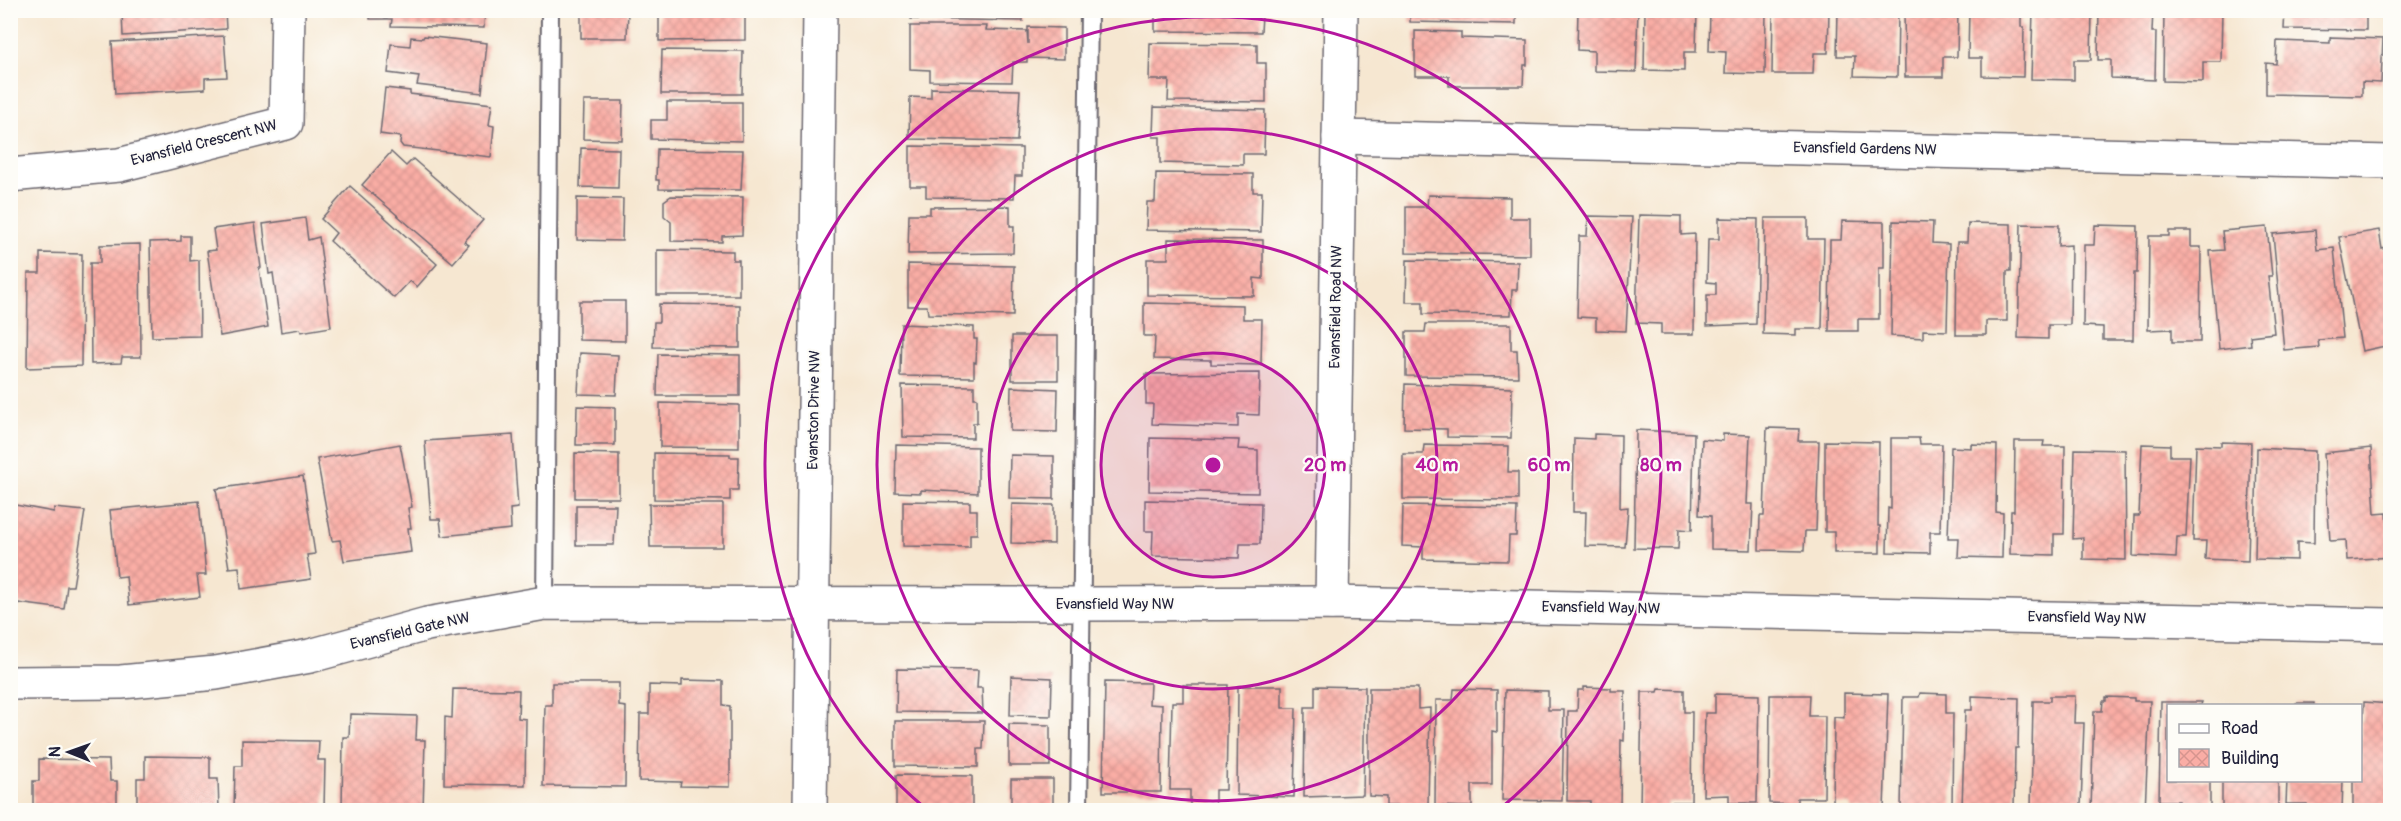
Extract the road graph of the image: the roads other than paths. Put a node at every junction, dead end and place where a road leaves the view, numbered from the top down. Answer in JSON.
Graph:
{"nodes":[{"id":1,"x":288,"y":10,"type":"edge"},
{"id":2,"x":550,"y":10,"type":"edge"},
{"id":3,"x":820,"y":10,"type":"edge"},
{"id":4,"x":1089,"y":10,"type":"edge"},
{"id":5,"x":1341,"y":10,"type":"edge"},
{"id":6,"x":1339,"y":137,"type":"junction"},
{"id":7,"x":2391,"y":162,"type":"edge"},
{"id":8,"x":10,"y":175,"type":"edge"},
{"id":9,"x":811,"y":602,"type":"junction"},
{"id":10,"x":545,"y":603,"type":"junction"},
{"id":11,"x":1332,"y":603,"type":"junction"},
{"id":12,"x":1082,"y":604,"type":"junction"},
{"id":13,"x":2391,"y":625,"type":"edge"},
{"id":14,"x":10,"y":683,"type":"edge"},
{"id":15,"x":810,"y":810,"type":"edge"},
{"id":16,"x":1079,"y":810,"type":"edge"}],
"edges":[{"from":1,"to":8,"type":"street","name":"Evansfield Crescent NW"},
{"from":2,"to":10,"type":"lane"},
{"from":3,"to":9,"type":"street","name":"Evanston Drive NW"},
{"from":4,"to":12,"type":"lane"},
{"from":5,"to":6,"type":"street","name":"Evansfield Road NW"},
{"from":6,"to":7,"type":"street","name":"Evansfield Gardens NW"},
{"from":6,"to":11,"type":"street","name":"Evansfield Road NW"},
{"from":9,"to":10,"type":"street","name":"Evansfield Gate NW"},
{"from":9,"to":12,"type":"street","name":"Evansfield Way NW"},
{"from":9,"to":15,"type":"street","name":"Evanston Drive NW"},
{"from":10,"to":14,"type":"street","name":"Evansfield Gate NW"},
{"from":11,"to":12,"type":"street","name":"Evansfield Way NW"},
{"from":11,"to":13,"type":"street","name":"Evansfield Way NW"},
{"from":12,"to":16,"type":"lane"}]}
